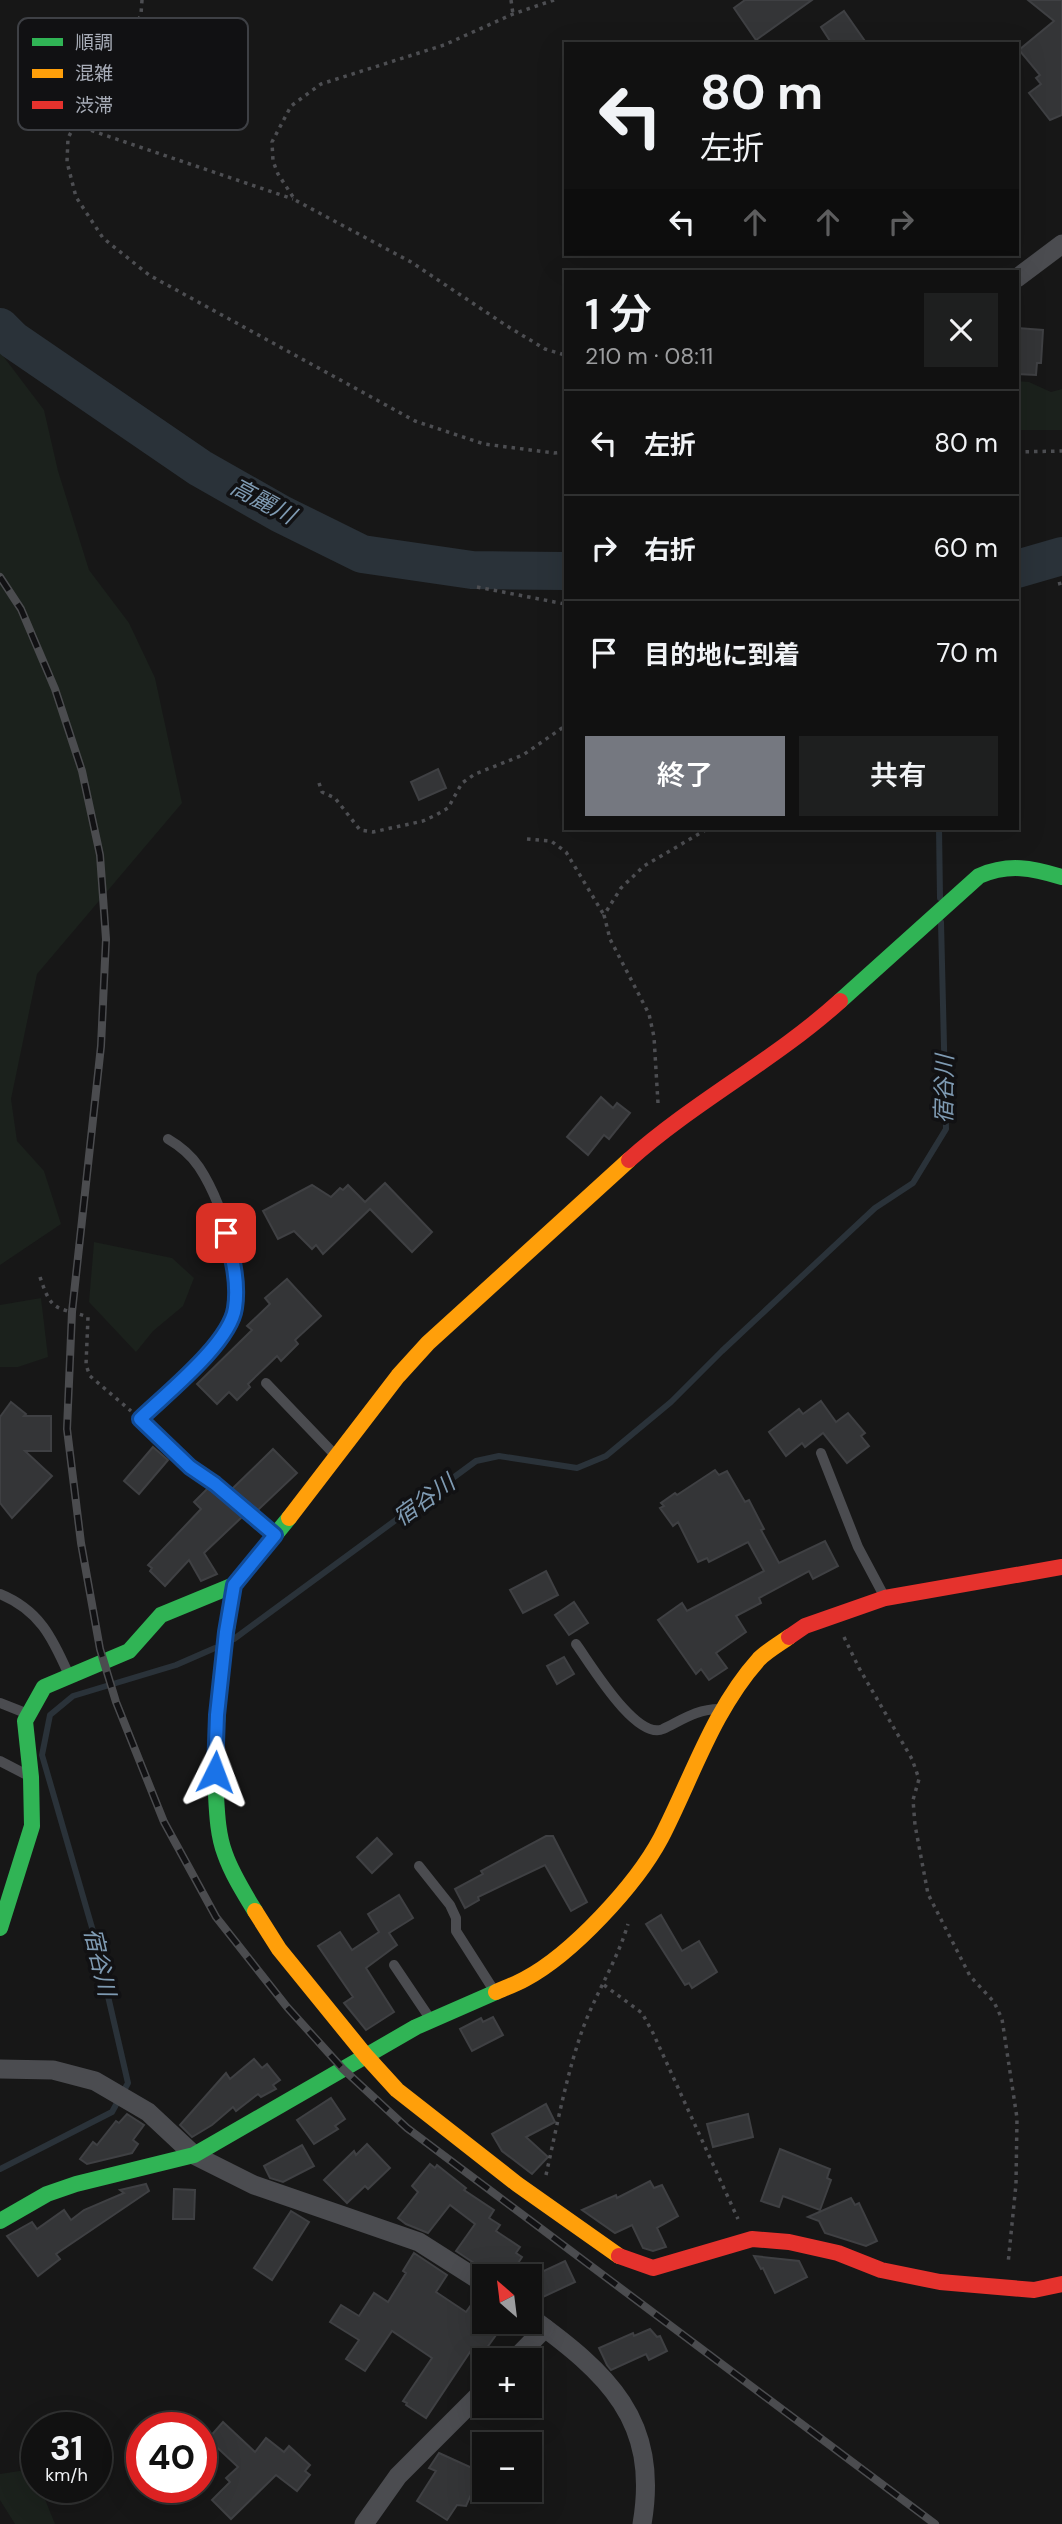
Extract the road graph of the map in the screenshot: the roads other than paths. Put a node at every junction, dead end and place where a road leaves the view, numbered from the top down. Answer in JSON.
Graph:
{"nodes":[{"id":1,"x":1062,"y":244,"type":"edge"},
{"id":2,"x":1019,"y":276,"type":"edge"},
{"id":3,"x":1062,"y":877,"type":"edge"},
{"id":4,"x":168,"y":1139,"type":"dead end"},
{"id":5,"x":267,"y":1383,"type":"dead end"},
{"id":6,"x":821,"y":1453,"type":"dead end"},
{"id":7,"x":337,"y":1457,"type":"junction"},
{"id":8,"x":275,"y":1535,"type":"junction"},
{"id":9,"x":1062,"y":1567,"type":"edge"},
{"id":10,"x":234,"y":1585,"type":"junction"},
{"id":11,"x":0,"y":1594,"type":"edge"},
{"id":12,"x":885,"y":1598,"type":"junction"},
{"id":13,"x":576,"y":1644,"type":"dead end"},
{"id":14,"x":70,"y":1677,"type":"junction"},
{"id":15,"x":0,"y":1703,"type":"edge"},
{"id":16,"x":724,"y":1709,"type":"junction"},
{"id":17,"x":29,"y":1714,"type":"junction"},
{"id":18,"x":0,"y":1761,"type":"edge"},
{"id":19,"x":31,"y":1777,"type":"junction"},
{"id":20,"x":419,"y":1866,"type":"dead end"},
{"id":21,"x":0,"y":1928,"type":"edge"},
{"id":22,"x":394,"y":1965,"type":"dead end"},
{"id":23,"x":495,"y":1993,"type":"junction"},
{"id":24,"x":431,"y":2020,"type":"junction"},
{"id":25,"x":366,"y":2056,"type":"junction"},
{"id":26,"x":0,"y":2069,"type":"edge"},
{"id":27,"x":194,"y":2155,"type":"junction"},
{"id":28,"x":0,"y":2221,"type":"edge"},
{"id":29,"x":472,"y":2276,"type":"edge"},
{"id":30,"x":1062,"y":2284,"type":"edge"},
{"id":31,"x":542,"y":2326,"type":"edge"},
{"id":32,"x":472,"y":2402,"type":"edge"},
{"id":33,"x":364,"y":2524,"type":"edge"},
{"id":34,"x":642,"y":2524,"type":"edge"}],
"edges":[{"from":1,"to":2,"type":"street"},
{"from":3,"to":7,"type":"street"},
{"from":4,"to":8,"type":"lane"},
{"from":5,"to":7,"type":"lane"},
{"from":6,"to":12,"type":"lane"},
{"from":7,"to":8,"type":"street"},
{"from":8,"to":10,"type":"street"},
{"from":9,"to":12,"type":"street"},
{"from":10,"to":14,"type":"street"},
{"from":10,"to":25,"type":"street"},
{"from":11,"to":14,"type":"lane"},
{"from":12,"to":16,"type":"street"},
{"from":13,"to":16,"type":"lane"},
{"from":14,"to":17,"type":"street"},
{"from":15,"to":17,"type":"lane"},
{"from":16,"to":23,"type":"street"},
{"from":17,"to":19,"type":"street"},
{"from":18,"to":19,"type":"lane"},
{"from":19,"to":21,"type":"street"},
{"from":20,"to":23,"type":"lane"},
{"from":22,"to":24,"type":"lane"},
{"from":23,"to":24,"type":"street"},
{"from":24,"to":25,"type":"street"},
{"from":25,"to":27,"type":"street"},
{"from":25,"to":30,"type":"street"},
{"from":26,"to":27,"type":"street"},
{"from":27,"to":28,"type":"street"},
{"from":27,"to":29,"type":"street"},
{"from":31,"to":34,"type":"street"},
{"from":32,"to":33,"type":"street"}]}
